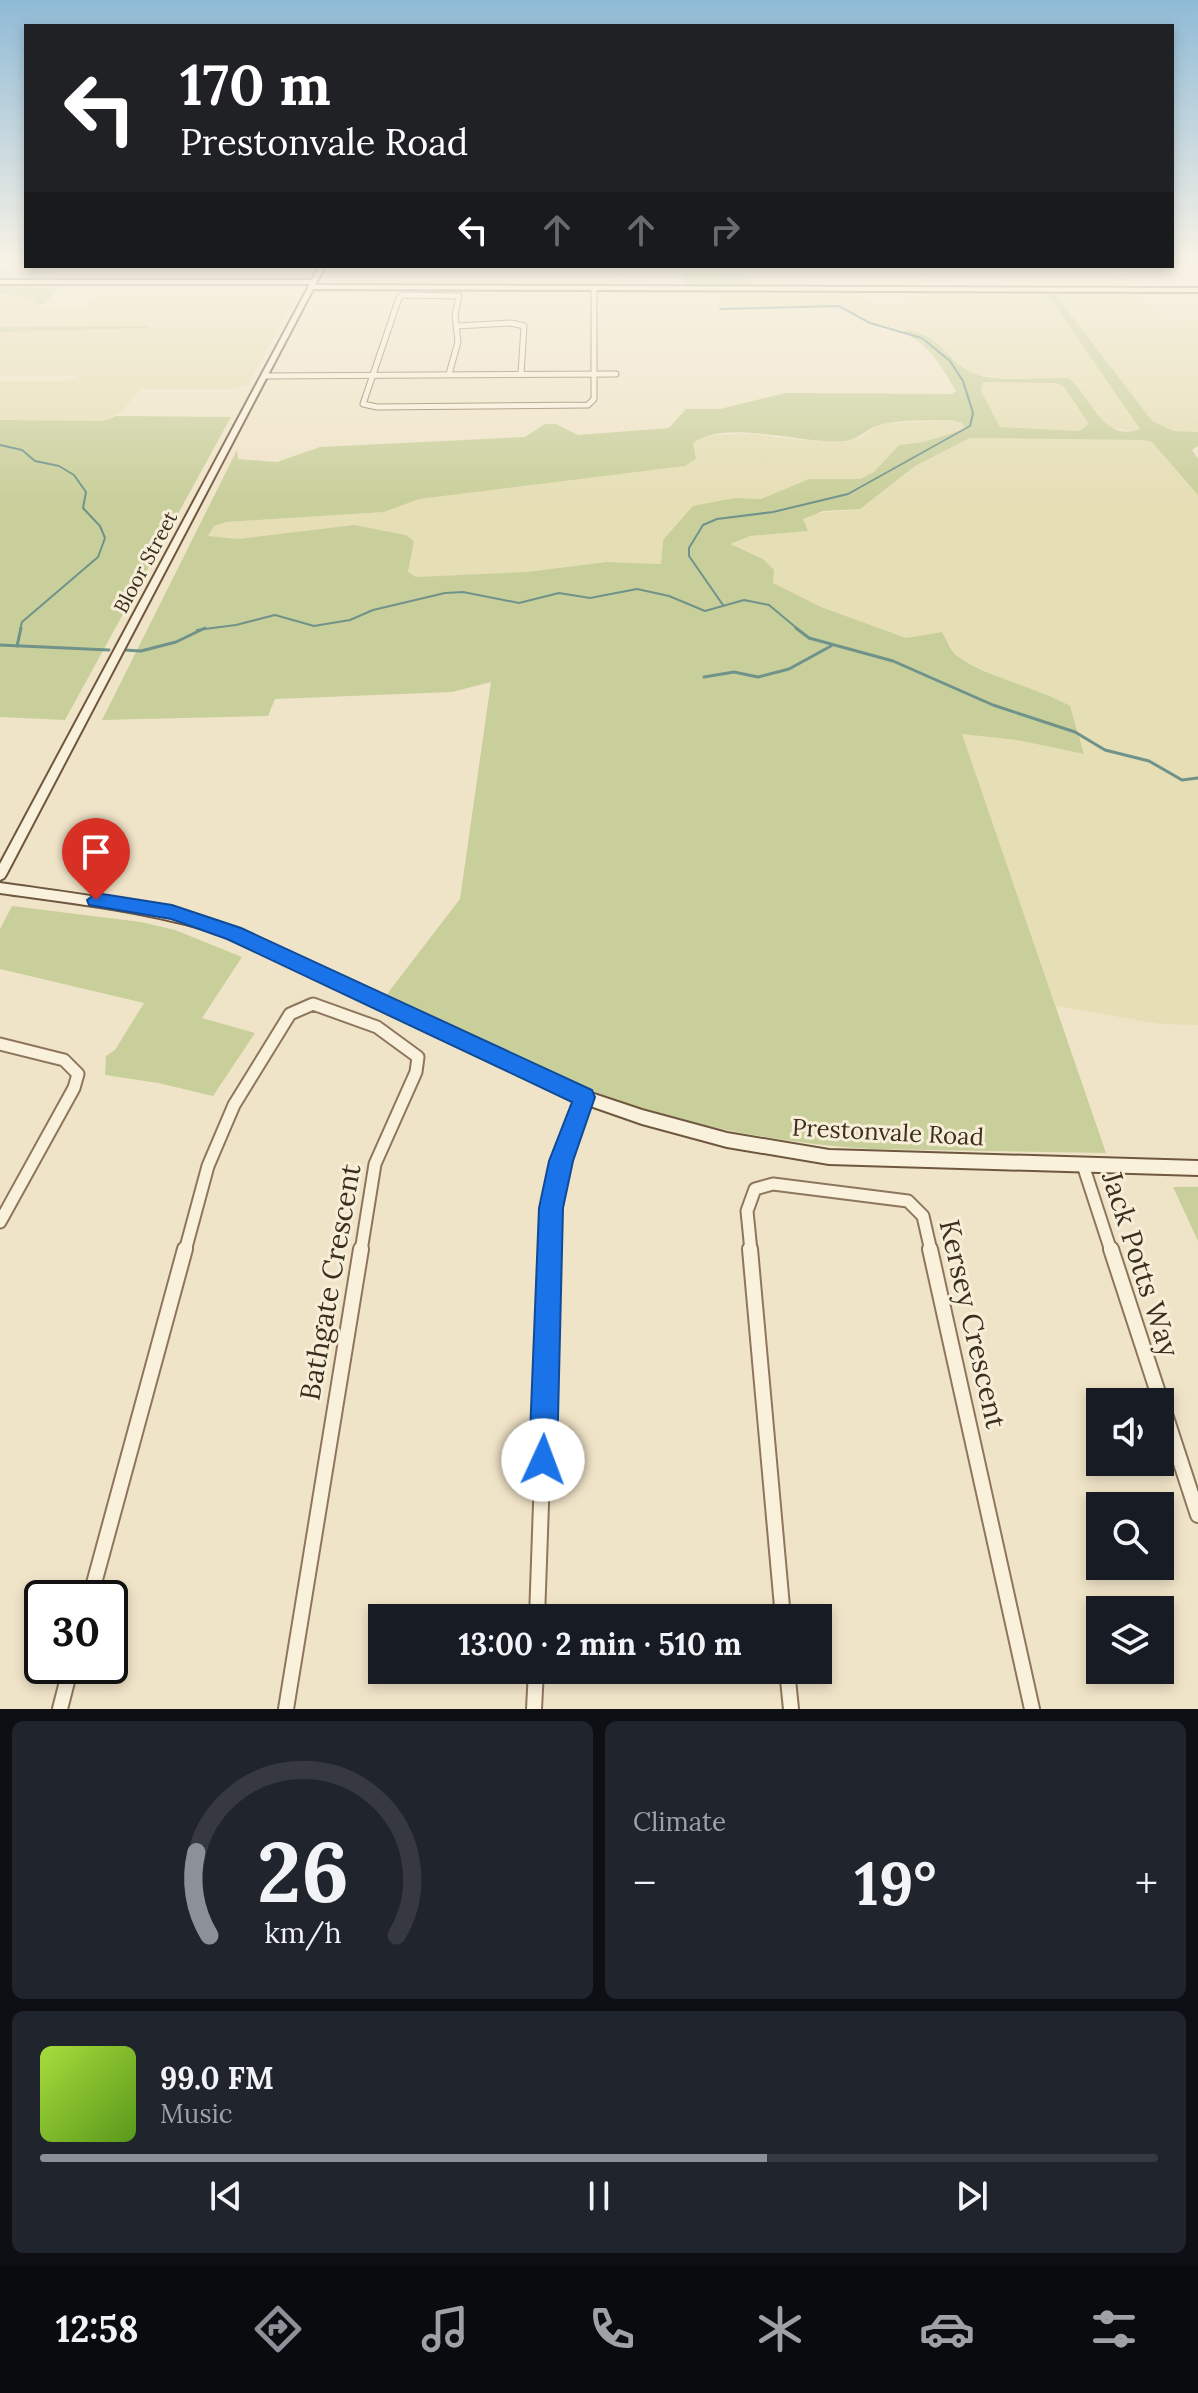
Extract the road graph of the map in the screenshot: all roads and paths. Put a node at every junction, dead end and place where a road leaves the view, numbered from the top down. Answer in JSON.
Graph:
{"nodes":[{"id":1,"x":282,"y":343,"type":"edge"},
{"id":2,"x":383,"y":343,"type":"edge"},
{"id":3,"x":458,"y":343,"type":"edge"},
{"id":4,"x":523,"y":343,"type":"edge"},
{"id":5,"x":594,"y":343,"type":"edge"},
{"id":6,"x":449,"y":374,"type":"junction"},
{"id":7,"x":521,"y":374,"type":"junction"},
{"id":8,"x":594,"y":374,"type":"junction"},
{"id":9,"x":616,"y":374,"type":"dead end"},
{"id":10,"x":372,"y":375,"type":"junction"},
{"id":11,"x":264,"y":376,"type":"junction"},
{"id":12,"x":0,"y":875,"type":"edge"},
{"id":13,"x":0,"y":888,"type":"edge"},
{"id":14,"x":0,"y":1044,"type":"edge"},
{"id":15,"x":584,"y":1097,"type":"junction"},
{"id":16,"x":1083,"y":1165,"type":"junction"},
{"id":17,"x":1198,"y":1168,"type":"edge"},
{"id":18,"x":0,"y":1222,"type":"edge"},
{"id":19,"x":1198,"y":1515,"type":"edge"},
{"id":20,"x":95,"y":1580,"type":"edge"},
{"id":21,"x":537,"y":1604,"type":"edge"},
{"id":22,"x":782,"y":1604,"type":"edge"},
{"id":23,"x":66,"y":1684,"type":"edge"},
{"id":24,"x":535,"y":1684,"type":"edge"},
{"id":25,"x":788,"y":1684,"type":"edge"},
{"id":26,"x":60,"y":1709,"type":"edge"},
{"id":27,"x":286,"y":1709,"type":"edge"},
{"id":28,"x":534,"y":1709,"type":"edge"},
{"id":29,"x":791,"y":1709,"type":"edge"},
{"id":30,"x":1032,"y":1709,"type":"edge"}],
"edges":[{"from":1,"to":11,"type":"street","name":"Bloor Street"},
{"from":2,"to":10,"type":"street"},
{"from":3,"to":6,"type":"street"},
{"from":4,"to":7,"type":"street"},
{"from":5,"to":8,"type":"street"},
{"from":6,"to":7,"type":"street"},
{"from":6,"to":10,"type":"street"},
{"from":7,"to":8,"type":"street"},
{"from":8,"to":9,"type":"street"},
{"from":8,"to":10,"type":"street"},
{"from":10,"to":11,"type":"street"},
{"from":11,"to":12,"type":"street","name":"Bloor Street"},
{"from":13,"to":15,"type":"street","name":"Prestonvale Road"},
{"from":14,"to":18,"type":"street"},
{"from":15,"to":16,"type":"street","name":"Prestonvale Road"},
{"from":15,"to":21,"type":"street"},
{"from":16,"to":17,"type":"street","name":"Prestonvale Road"},
{"from":16,"to":19,"type":"street","name":"Jack Potts Way"},
{"from":20,"to":27,"type":"street","name":"Bathgate Crescent"},
{"from":22,"to":30,"type":"street","name":"Kersey Crescent"},
{"from":23,"to":26,"type":"street"},
{"from":24,"to":28,"type":"street"},
{"from":25,"to":29,"type":"street"}]}
